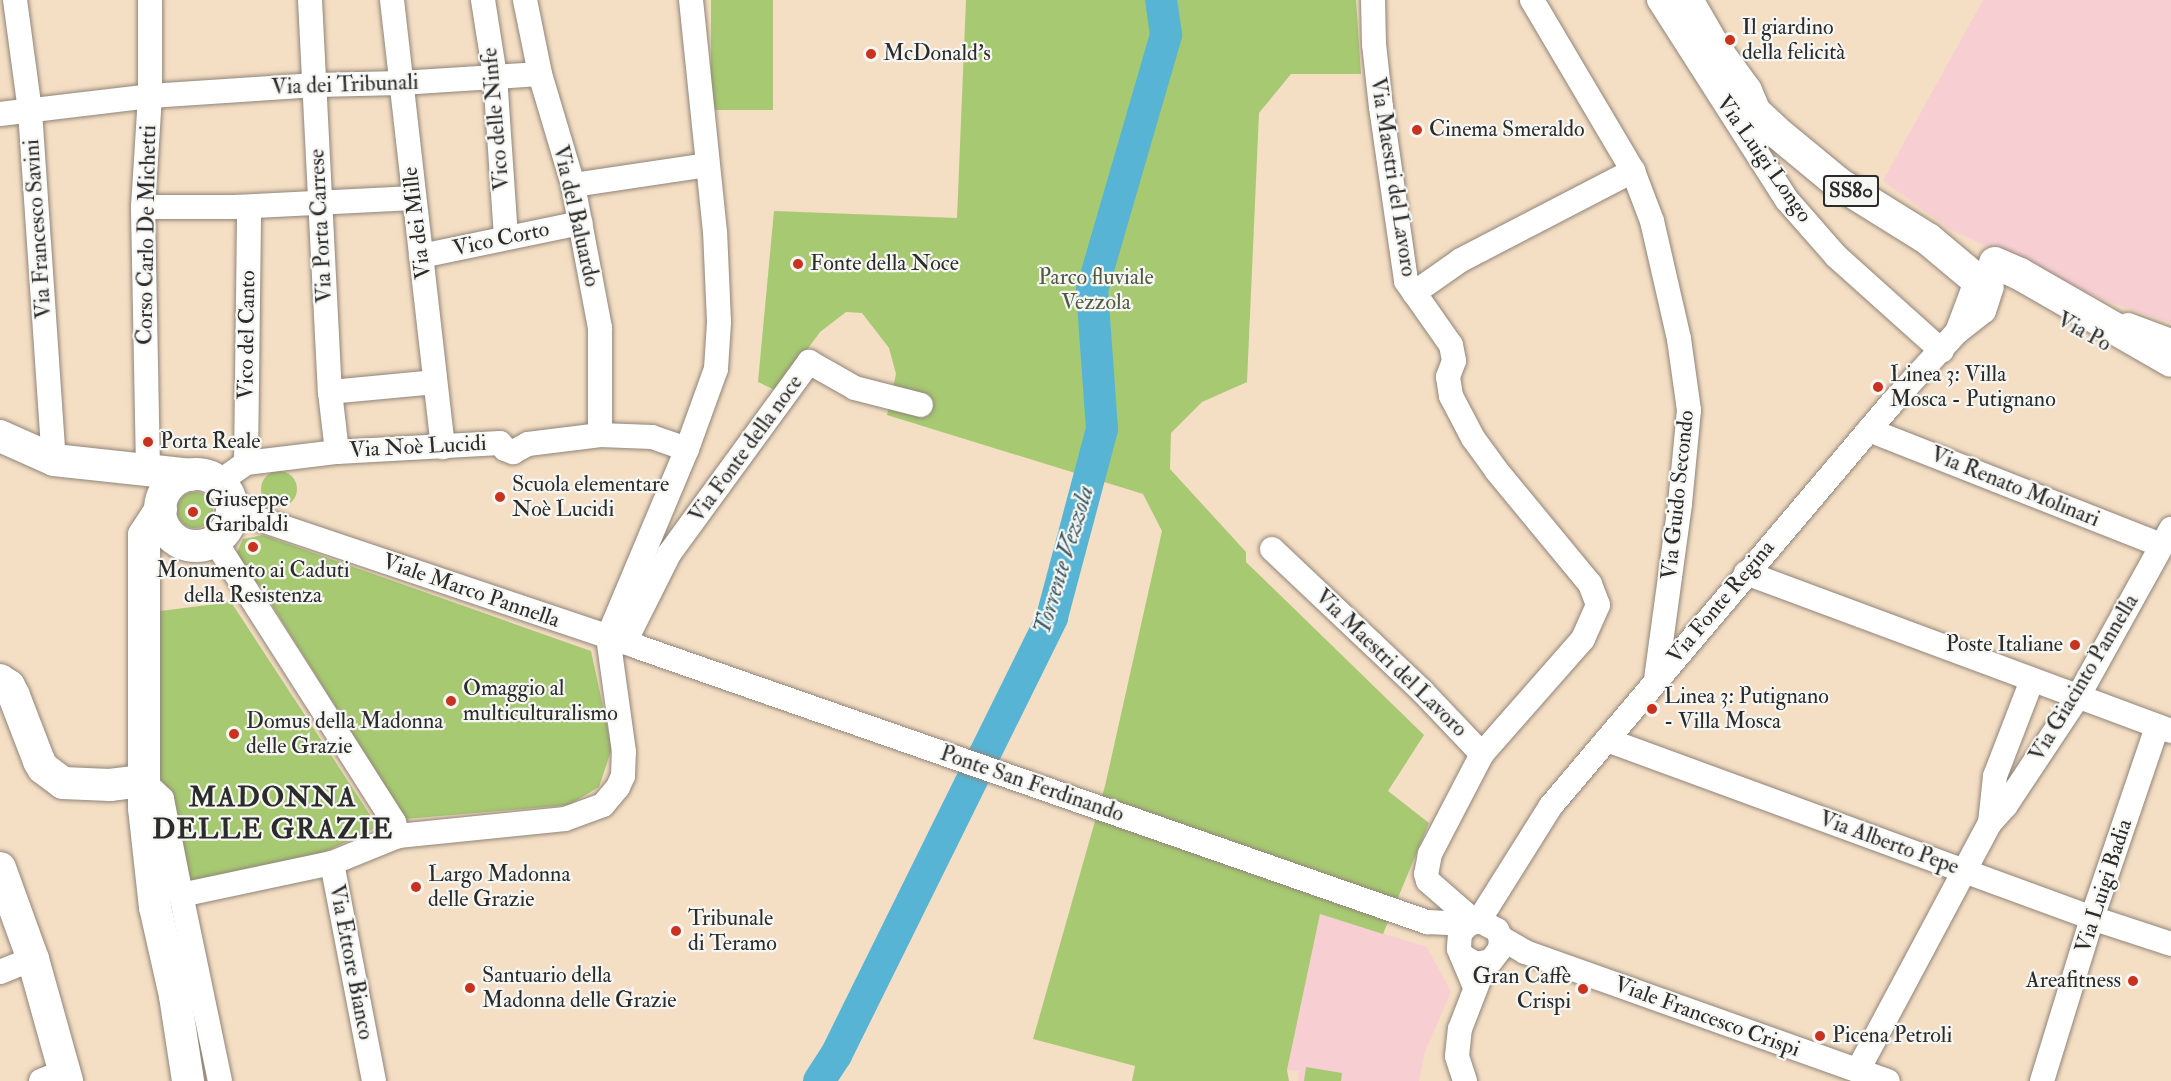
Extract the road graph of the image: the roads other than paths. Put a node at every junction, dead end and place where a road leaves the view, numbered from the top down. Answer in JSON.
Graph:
{"nodes":[{"id":1,"x":15,"y":0,"type":"edge"},
{"id":2,"x":150,"y":0,"type":"edge"},
{"id":3,"x":310,"y":0,"type":"edge"},
{"id":4,"x":392,"y":0,"type":"edge"},
{"id":5,"x":483,"y":0,"type":"edge"},
{"id":6,"x":525,"y":0,"type":"edge"},
{"id":7,"x":691,"y":0,"type":"edge"},
{"id":8,"x":1373,"y":0,"type":"edge"},
{"id":9,"x":1532,"y":0,"type":"edge"},
{"id":10,"x":1659,"y":0,"type":"edge"},
{"id":11,"x":1687,"y":0,"type":"edge"},
{"id":12,"x":540,"y":74,"type":"junction"},
{"id":13,"x":495,"y":76,"type":"junction"},
{"id":14,"x":401,"y":83,"type":"junction"},
{"id":15,"x":316,"y":85,"type":"junction"},
{"id":16,"x":150,"y":96,"type":"junction"},
{"id":17,"x":30,"y":111,"type":"junction"},
{"id":18,"x":0,"y":114,"type":"edge"},
{"id":19,"x":707,"y":165,"type":"junction"},
{"id":20,"x":1633,"y":171,"type":"junction"},
{"id":21,"x":573,"y":185,"type":"junction"},
{"id":22,"x":414,"y":198,"type":"junction"},
{"id":23,"x":319,"y":203,"type":"junction"},
{"id":24,"x":143,"y":207,"type":"junction"},
{"id":25,"x":249,"y":207,"type":"junction"},
{"id":26,"x":581,"y":223,"type":"junction"},
{"id":27,"x":506,"y":238,"type":"junction"},
{"id":28,"x":421,"y":256,"type":"junction"},
{"id":29,"x":1986,"y":276,"type":"junction"},
{"id":30,"x":1414,"y":293,"type":"junction"},
{"id":31,"x":2080,"y":319,"type":"junction"},
{"id":32,"x":2161,"y":342,"type":"edge"},
{"id":33,"x":1942,"y":351,"type":"junction"},
{"id":34,"x":2171,"y":361,"type":"edge"},
{"id":35,"x":2171,"y":381,"type":"edge"},
{"id":36,"x":435,"y":382,"type":"junction"},
{"id":37,"x":330,"y":392,"type":"junction"},
{"id":38,"x":921,"y":405,"type":"dead end"},
{"id":39,"x":1869,"y":430,"type":"junction"},
{"id":40,"x":600,"y":435,"type":"junction"},
{"id":41,"x":1,"y":439,"type":"edge"},
{"id":42,"x":443,"y":447,"type":"junction"},
{"id":43,"x":687,"y":448,"type":"junction"},
{"id":44,"x":337,"y":452,"type":"junction"},
{"id":45,"x":54,"y":460,"type":"junction"},
{"id":46,"x":246,"y":463,"type":"junction"},
{"id":47,"x":205,"y":478,"type":"junction"},
{"id":48,"x":146,"y":486,"type":"junction"},
{"id":49,"x":232,"y":510,"type":"junction"},
{"id":50,"x":2166,"y":537,"type":"edge"},
{"id":51,"x":179,"y":541,"type":"junction"},
{"id":52,"x":214,"y":541,"type":"junction"},
{"id":53,"x":1272,"y":549,"type":"dead end"},
{"id":54,"x":146,"y":570,"type":"junction"},
{"id":55,"x":1746,"y":573,"type":"junction"},
{"id":56,"x":624,"y":642,"type":"junction"},
{"id":57,"x":0,"y":680,"type":"edge"},
{"id":58,"x":1656,"y":680,"type":"junction"},
{"id":59,"x":2032,"y":680,"type":"junction"},
{"id":60,"x":2079,"y":695,"type":"junction"},
{"id":61,"x":2164,"y":729,"type":"edge"},
{"id":62,"x":1607,"y":740,"type":"junction"},
{"id":63,"x":1482,"y":754,"type":"junction"},
{"id":64,"x":143,"y":781,"type":"junction"},
{"id":65,"x":1990,"y":823,"type":"junction"},
{"id":66,"x":398,"y":836,"type":"junction"},
{"id":67,"x":332,"y":863,"type":"junction"},
{"id":68,"x":0,"y":868,"type":"edge"},
{"id":69,"x":1966,"y":871,"type":"junction"},
{"id":70,"x":181,"y":896,"type":"junction"},
{"id":71,"x":2092,"y":918,"type":"junction"},
{"id":72,"x":1480,"y":939,"type":"junction"},
{"id":73,"x":2171,"y":944,"type":"edge"},
{"id":74,"x":33,"y":959,"type":"junction"},
{"id":75,"x":0,"y":972,"type":"edge"},
{"id":76,"x":1858,"y":1070,"type":"junction"},
{"id":77,"x":58,"y":1078,"type":"edge"},
{"id":78,"x":188,"y":1081,"type":"edge"},
{"id":79,"x":220,"y":1081,"type":"edge"},
{"id":80,"x":374,"y":1081,"type":"edge"},
{"id":81,"x":1465,"y":1081,"type":"edge"},
{"id":82,"x":1888,"y":1081,"type":"edge"},
{"id":83,"x":2042,"y":1081,"type":"edge"}],
"edges":[{"from":1,"to":17,"type":"street","name":"Via Francesco Savini"},
{"from":2,"to":16,"type":"street","name":"Corso Carlo De Michetti"},
{"from":3,"to":15,"type":"street","name":"Via Porta Carrese"},
{"from":4,"to":14,"type":"street","name":"Via dei Mille"},
{"from":5,"to":13,"type":"street","name":"Vico delle Ninfe"},
{"from":6,"to":12,"type":"street","name":"Via del Baluardo"},
{"from":7,"to":19,"type":"street"},
{"from":8,"to":30,"type":"street","name":"Via Maestri del Lavoro"},
{"from":9,"to":20,"type":"street","name":"Via Guido Secondo"},
{"from":10,"to":33,"type":"street","name":"Via Luigi Longo"},
{"from":11,"to":29,"type":"main road","number":"SS80"},
{"from":12,"to":13,"type":"street","name":"Via dei Tribunali"},
{"from":12,"to":21,"type":"street","name":"Via del Baluardo"},
{"from":13,"to":14,"type":"street","name":"Via dei Tribunali"},
{"from":13,"to":27,"type":"street","name":"Vico delle Ninfe"},
{"from":14,"to":15,"type":"street","name":"Via dei Tribunali"},
{"from":14,"to":22,"type":"street","name":"Via dei Mille"},
{"from":15,"to":16,"type":"street","name":"Via dei Tribunali"},
{"from":15,"to":23,"type":"street","name":"Via Porta Carrese"},
{"from":16,"to":17,"type":"street","name":"Via dei Tribunali"},
{"from":16,"to":24,"type":"street","name":"Corso Carlo De Michetti"},
{"from":17,"to":18,"type":"street","name":"Via dei Tribunali"},
{"from":17,"to":45,"type":"street","name":"Via Francesco Savini"},
{"from":19,"to":21,"type":"street"},
{"from":19,"to":43,"type":"street"},
{"from":20,"to":30,"type":"street"},
{"from":20,"to":58,"type":"street","name":"Via Guido Secondo"},
{"from":21,"to":26,"type":"street","name":"Via del Baluardo"},
{"from":22,"to":23,"type":"street"},
{"from":22,"to":28,"type":"street","name":"Via dei Mille"},
{"from":23,"to":25,"type":"street"},
{"from":23,"to":37,"type":"street","name":"Via Porta Carrese"},
{"from":24,"to":25,"type":"street"},
{"from":24,"to":48,"type":"street","name":"Corso Carlo De Michetti"},
{"from":25,"to":46,"type":"street","name":"Vico del Canto"},
{"from":26,"to":27,"type":"street","name":"Vico Corto"},
{"from":26,"to":40,"type":"street","name":"Via del Baluardo"},
{"from":27,"to":28,"type":"street","name":"Vico Corto"},
{"from":28,"to":36,"type":"street","name":"Via dei Mille"},
{"from":29,"to":31,"type":"main road","number":"SS80"},
{"from":29,"to":33,"type":"street","name":"Via Fonte Regina"},
{"from":30,"to":63,"type":"street","name":"Via Maestri del Lavoro"},
{"from":31,"to":32,"type":"main road","number":"SS80"},
{"from":31,"to":35,"type":"main road","name":"Via Po","number":"SS80"},
{"from":32,"to":34,"type":"main road","name":"Via Po","number":"SS80"},
{"from":33,"to":39,"type":"street","name":"Via Fonte Regina"},
{"from":36,"to":37,"type":"street"},
{"from":36,"to":42,"type":"street","name":"Via dei Mille"},
{"from":37,"to":44,"type":"street","name":"Via Porta Carrese"},
{"from":38,"to":56,"type":"street","name":"Via Fonte della noce"},
{"from":39,"to":50,"type":"street","name":"Via Renato Molinari"},
{"from":39,"to":55,"type":"street","name":"Via Fonte Regina"},
{"from":40,"to":42,"type":"street","name":"Via Noè Lucidi"},
{"from":40,"to":43,"type":"street","name":"Via Noè Lucidi"},
{"from":41,"to":45,"type":"main road"},
{"from":42,"to":44,"type":"street","name":"Via Noè Lucidi"},
{"from":43,"to":56,"type":"street"},
{"from":44,"to":46,"type":"street","name":"Via Noè Lucidi"},
{"from":45,"to":48,"type":"main road"},
{"from":46,"to":47,"type":"street","name":"Via Noè Lucidi"},
{"from":47,"to":48,"type":"main road"},
{"from":47,"to":49,"type":"main road"},
{"from":48,"to":51,"type":"main road"},
{"from":48,"to":54,"type":"main road"},
{"from":49,"to":52,"type":"main road"},
{"from":49,"to":56,"type":"street","name":"Viale Marco Pannella"},
{"from":50,"to":60,"type":"street","name":"Via Giacinto Pannella"},
{"from":51,"to":52,"type":"main road"},
{"from":51,"to":54,"type":"main road"},
{"from":52,"to":66,"type":"street"},
{"from":53,"to":63,"type":"street","name":"Via Maestri del Lavoro"},
{"from":54,"to":64,"type":"main road"},
{"from":55,"to":58,"type":"street","name":"Via Fonte Regina"},
{"from":55,"to":59,"type":"street"},
{"from":56,"to":66,"type":"street"},
{"from":56,"to":72,"type":"street","name":"Ponte San Ferdinando"},
{"from":57,"to":64,"type":"main road"},
{"from":58,"to":62,"type":"street","name":"Via Fonte Regina"},
{"from":59,"to":60,"type":"street"},
{"from":59,"to":65,"type":"street","name":"Via Giacinto Pannella"},
{"from":60,"to":61,"type":"street"},
{"from":60,"to":65,"type":"street","name":"Via Giacinto Pannella"},
{"from":61,"to":71,"type":"street","name":"Via Luigi Badia"},
{"from":62,"to":69,"type":"street","name":"Via Alberto Pepe"},
{"from":62,"to":72,"type":"street","name":"Via Fonte Regina"},
{"from":63,"to":72,"type":"street","name":"Via Maestri del Lavoro"},
{"from":64,"to":70,"type":"street"},
{"from":64,"to":78,"type":"main road"},
{"from":65,"to":69,"type":"street","name":"Via Giacinto Pannella"},
{"from":66,"to":67,"type":"street"},
{"from":67,"to":70,"type":"street","name":"Via Ettore Bianco"},
{"from":67,"to":80,"type":"street","name":"Via Ettore Bianco"},
{"from":68,"to":74,"type":"main road"},
{"from":69,"to":71,"type":"street","name":"Via Alberto Pepe"},
{"from":69,"to":76,"type":"street","name":"Via Giacinto Pannella"},
{"from":70,"to":79,"type":"street"},
{"from":71,"to":73,"type":"street","name":"Via Alberto Pepe"},
{"from":71,"to":83,"type":"street","name":"Via Luigi Badia"},
{"from":72,"to":76,"type":"street","name":"Viale Francesco Crispi"},
{"from":72,"to":81,"type":"street","name":"Via Fonte Regina"},
{"from":74,"to":75,"type":"street"},
{"from":74,"to":77,"type":"main road"},
{"from":76,"to":82,"type":"street","name":"Viale Francesco Crispi"}]}
